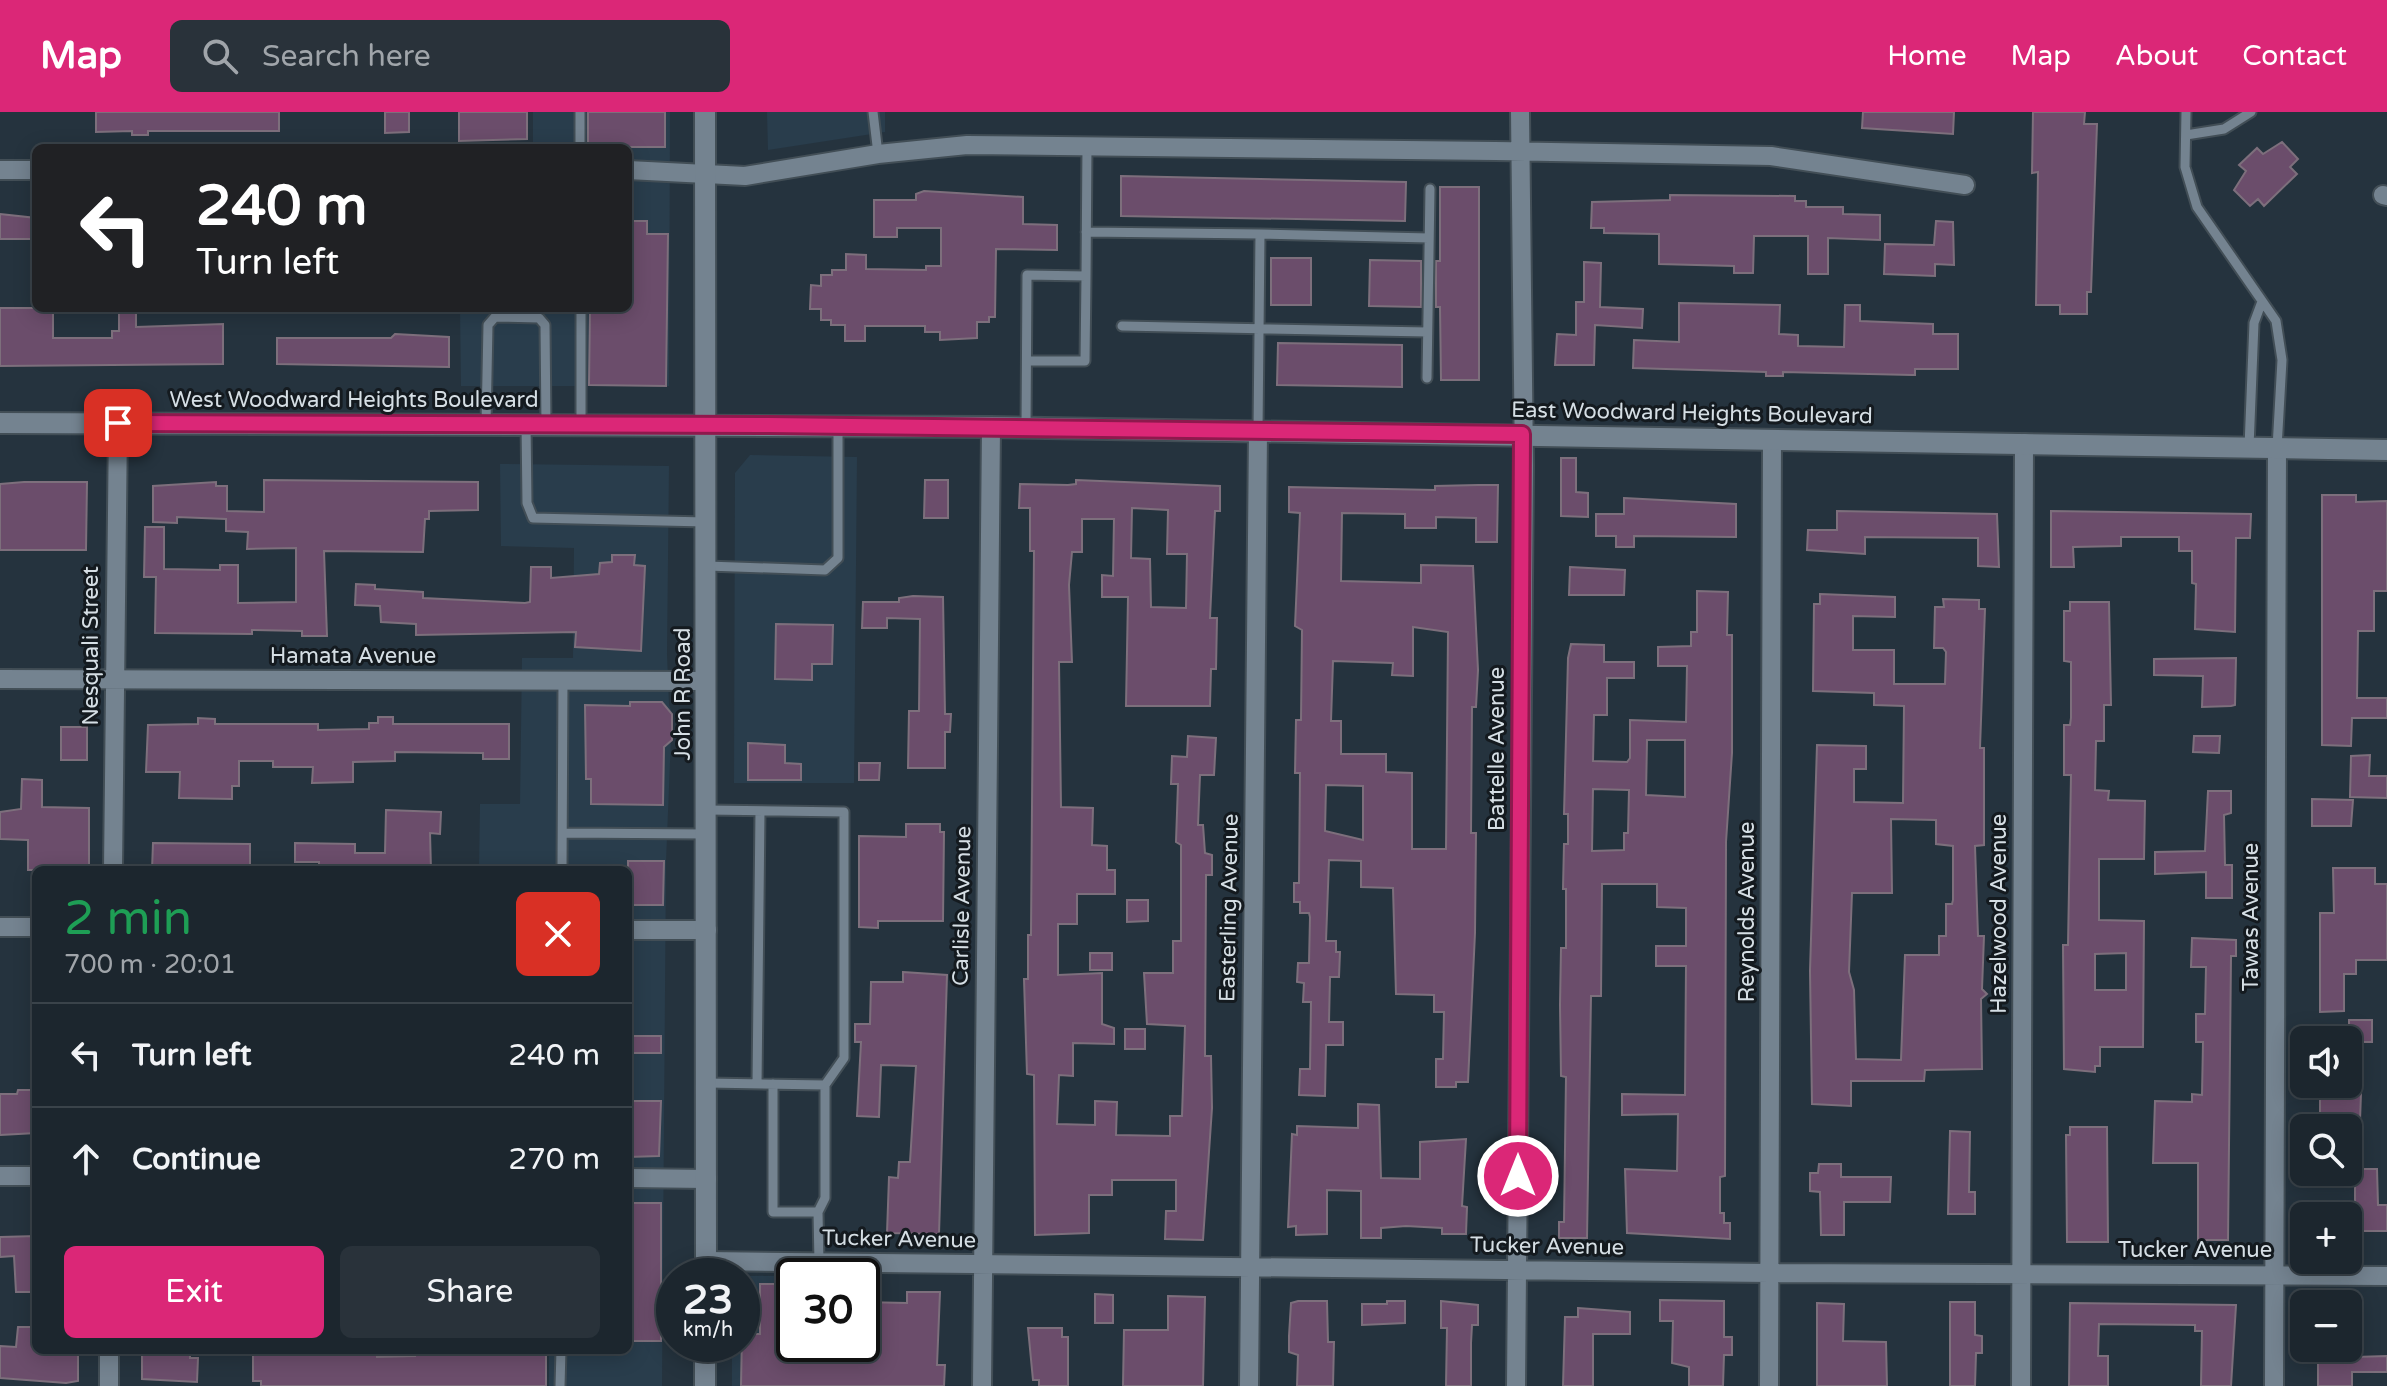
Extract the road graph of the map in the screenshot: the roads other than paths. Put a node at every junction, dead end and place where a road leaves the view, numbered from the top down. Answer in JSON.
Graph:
{"nodes":[{"id":1,"x":580,"y":112,"type":"edge"},
{"id":2,"x":705,"y":112,"type":"edge"},
{"id":3,"x":873,"y":112,"type":"edge"},
{"id":4,"x":1520,"y":112,"type":"edge"},
{"id":5,"x":2186,"y":112,"type":"edge"},
{"id":6,"x":2251,"y":112,"type":"edge"},
{"id":7,"x":2186,"y":135,"type":"junction"},
{"id":8,"x":580,"y":144,"type":"edge"},
{"id":9,"x":1087,"y":146,"type":"junction"},
{"id":10,"x":1520,"y":151,"type":"junction"},
{"id":11,"x":878,"y":154,"type":"junction"},
{"id":12,"x":0,"y":170,"type":"edge"},
{"id":13,"x":32,"y":170,"type":"edge"},
{"id":14,"x":632,"y":170,"type":"edge"},
{"id":15,"x":705,"y":173,"type":"junction"},
{"id":16,"x":1965,"y":185,"type":"dead end"},
{"id":17,"x":1430,"y":189,"type":"dead end"},
{"id":18,"x":1086,"y":232,"type":"junction"},
{"id":19,"x":1260,"y":234,"type":"junction"},
{"id":20,"x":1429,"y":238,"type":"junction"},
{"id":21,"x":1086,"y":276,"type":"junction"},
{"id":22,"x":2261,"y":304,"type":"junction"},
{"id":23,"x":581,"y":312,"type":"edge"},
{"id":24,"x":1122,"y":326,"type":"dead end"},
{"id":25,"x":1259,"y":329,"type":"junction"},
{"id":26,"x":1427,"y":332,"type":"junction"},
{"id":27,"x":1027,"y":361,"type":"junction"},
{"id":28,"x":1427,"y":378,"type":"dead end"},
{"id":29,"x":0,"y":423,"type":"edge"},
{"id":30,"x":118,"y":423,"type":"junction"},
{"id":31,"x":486,"y":424,"type":"junction"},
{"id":32,"x":536,"y":425,"type":"junction"},
{"id":33,"x":581,"y":425,"type":"junction"},
{"id":34,"x":708,"y":425,"type":"junction"},
{"id":35,"x":838,"y":426,"type":"junction"},
{"id":36,"x":991,"y":427,"type":"junction"},
{"id":37,"x":1026,"y":428,"type":"junction"},
{"id":38,"x":1258,"y":431,"type":"junction"},
{"id":39,"x":1522,"y":434,"type":"junction"},
{"id":40,"x":1772,"y":439,"type":"junction"},
{"id":41,"x":2024,"y":443,"type":"junction"},
{"id":42,"x":2249,"y":447,"type":"junction"},
{"id":43,"x":2277,"y":448,"type":"junction"},
{"id":44,"x":2387,"y":450,"type":"edge"},
{"id":45,"x":707,"y":522,"type":"junction"},
{"id":46,"x":707,"y":566,"type":"junction"},
{"id":47,"x":0,"y":679,"type":"edge"},
{"id":48,"x":115,"y":679,"type":"junction"},
{"id":49,"x":563,"y":680,"type":"junction"},
{"id":50,"x":706,"y":681,"type":"junction"},
{"id":51,"x":707,"y":810,"type":"junction"},
{"id":52,"x":760,"y":811,"type":"junction"},
{"id":53,"x":563,"y":833,"type":"junction"},
{"id":54,"x":707,"y":834,"type":"junction"},
{"id":55,"x":113,"y":866,"type":"edge"},
{"id":56,"x":562,"y":866,"type":"edge"},
{"id":57,"x":0,"y":927,"type":"edge"},
{"id":58,"x":32,"y":927,"type":"edge"},
{"id":59,"x":632,"y":930,"type":"edge"},
{"id":60,"x":707,"y":930,"type":"junction"},
{"id":61,"x":708,"y":1083,"type":"junction"},
{"id":62,"x":757,"y":1084,"type":"junction"},
{"id":63,"x":773,"y":1084,"type":"junction"},
{"id":64,"x":825,"y":1085,"type":"junction"},
{"id":65,"x":0,"y":1176,"type":"edge"},
{"id":66,"x":32,"y":1176,"type":"edge"},
{"id":67,"x":632,"y":1178,"type":"edge"},
{"id":68,"x":707,"y":1179,"type":"junction"},
{"id":69,"x":818,"y":1212,"type":"junction"},
{"id":70,"x":706,"y":1258,"type":"edge"},
{"id":71,"x":819,"y":1258,"type":"edge"},
{"id":72,"x":880,"y":1263,"type":"edge"},
{"id":73,"x":983,"y":1264,"type":"junction"},
{"id":74,"x":1250,"y":1268,"type":"junction"},
{"id":75,"x":1517,"y":1270,"type":"junction"},
{"id":76,"x":1769,"y":1273,"type":"junction"},
{"id":77,"x":2022,"y":1273,"type":"junction"},
{"id":78,"x":2274,"y":1275,"type":"junction"},
{"id":79,"x":2387,"y":1276,"type":"edge"},
{"id":80,"x":109,"y":1354,"type":"edge"},
{"id":81,"x":561,"y":1354,"type":"edge"},
{"id":82,"x":705,"y":1362,"type":"edge"},
{"id":83,"x":109,"y":1386,"type":"edge"},
{"id":84,"x":560,"y":1386,"type":"edge"},
{"id":85,"x":705,"y":1386,"type":"edge"},
{"id":86,"x":982,"y":1386,"type":"edge"},
{"id":87,"x":1249,"y":1386,"type":"edge"},
{"id":88,"x":1516,"y":1386,"type":"edge"},
{"id":89,"x":1769,"y":1386,"type":"edge"},
{"id":90,"x":2021,"y":1386,"type":"edge"},
{"id":91,"x":2274,"y":1386,"type":"edge"}],
"edges":[{"from":1,"to":8,"type":"lane"},
{"from":2,"to":15,"type":"street","name":"John R Road"},
{"from":3,"to":11,"type":"lane"},
{"from":4,"to":10,"type":"street","name":"Battelle Avenue"},
{"from":5,"to":7,"type":"lane"},
{"from":6,"to":7,"type":"lane"},
{"from":7,"to":22,"type":"lane"},
{"from":9,"to":10,"type":"street"},
{"from":9,"to":11,"type":"street"},
{"from":9,"to":18,"type":"lane"},
{"from":10,"to":16,"type":"street"},
{"from":10,"to":39,"type":"street","name":"Battelle Avenue"},
{"from":11,"to":15,"type":"street"},
{"from":12,"to":13,"type":"street"},
{"from":14,"to":15,"type":"street"},
{"from":15,"to":34,"type":"street","name":"John R Road"},
{"from":17,"to":20,"type":"lane"},
{"from":18,"to":19,"type":"lane"},
{"from":18,"to":21,"type":"lane"},
{"from":19,"to":20,"type":"lane"},
{"from":19,"to":25,"type":"lane"},
{"from":20,"to":26,"type":"lane"},
{"from":21,"to":27,"type":"lane"},
{"from":21,"to":27,"type":"lane"},
{"from":22,"to":42,"type":"lane"},
{"from":22,"to":43,"type":"lane"},
{"from":23,"to":33,"type":"lane"},
{"from":24,"to":25,"type":"lane"},
{"from":25,"to":26,"type":"lane"},
{"from":25,"to":38,"type":"lane"},
{"from":26,"to":28,"type":"lane"},
{"from":27,"to":37,"type":"lane"},
{"from":29,"to":30,"type":"street","name":"West Woodward Heights Boulevard"},
{"from":30,"to":31,"type":"street","name":"West Woodward Heights Boulevard"},
{"from":30,"to":48,"type":"street","name":"Nesquali Street"},
{"from":31,"to":32,"type":"street","name":"West Woodward Heights Boulevard"},
{"from":31,"to":32,"type":"lane"},
{"from":32,"to":33,"type":"street","name":"West Woodward Heights Boulevard"},
{"from":32,"to":45,"type":"lane"},
{"from":33,"to":34,"type":"street","name":"West Woodward Heights Boulevard"},
{"from":34,"to":35,"type":"street","name":"East Woodward Heights Boulevard"},
{"from":34,"to":45,"type":"street","name":"John R Road"},
{"from":35,"to":36,"type":"street","name":"East Woodward Heights Boulevard"},
{"from":35,"to":46,"type":"lane"},
{"from":36,"to":37,"type":"street","name":"East Woodward Heights Boulevard"},
{"from":36,"to":73,"type":"street","name":"Carlisle Avenue"},
{"from":37,"to":38,"type":"street","name":"East Woodward Heights Boulevard"},
{"from":38,"to":39,"type":"street","name":"East Woodward Heights Boulevard"},
{"from":38,"to":74,"type":"street","name":"Easterling Avenue"},
{"from":39,"to":40,"type":"street","name":"East Woodward Heights Boulevard"},
{"from":39,"to":75,"type":"street","name":"Battelle Avenue"},
{"from":40,"to":41,"type":"street","name":"East Woodward Heights Boulevard"},
{"from":40,"to":76,"type":"street","name":"Reynolds Avenue"},
{"from":41,"to":42,"type":"street","name":"East Woodward Heights Boulevard"},
{"from":41,"to":77,"type":"street","name":"Hazelwood Avenue"},
{"from":42,"to":43,"type":"street","name":"East Woodward Heights Boulevard"},
{"from":43,"to":44,"type":"street","name":"East Woodward Heights Boulevard"},
{"from":43,"to":78,"type":"street","name":"Tawas Avenue"},
{"from":45,"to":46,"type":"street","name":"John R Road"},
{"from":46,"to":50,"type":"street","name":"John R Road"},
{"from":47,"to":48,"type":"street","name":"Hamata Avenue"},
{"from":48,"to":49,"type":"street","name":"Hamata Avenue"},
{"from":48,"to":55,"type":"street","name":"Nesquali Street"},
{"from":49,"to":50,"type":"street","name":"Hamata Avenue"},
{"from":49,"to":53,"type":"lane"},
{"from":50,"to":51,"type":"street","name":"John R Road"},
{"from":51,"to":52,"type":"lane"},
{"from":51,"to":54,"type":"street","name":"John R Road"},
{"from":52,"to":62,"type":"lane"},
{"from":52,"to":64,"type":"lane"},
{"from":53,"to":54,"type":"lane"},
{"from":53,"to":56,"type":"lane"},
{"from":54,"to":60,"type":"street","name":"John R Road"},
{"from":57,"to":58,"type":"street"},
{"from":59,"to":60,"type":"street"},
{"from":60,"to":61,"type":"street","name":"John R Road"},
{"from":61,"to":62,"type":"lane"},
{"from":61,"to":68,"type":"street","name":"John R Road"},
{"from":62,"to":63,"type":"lane"},
{"from":63,"to":64,"type":"lane"},
{"from":63,"to":69,"type":"lane"},
{"from":64,"to":69,"type":"lane"},
{"from":65,"to":66,"type":"street"},
{"from":67,"to":68,"type":"street"},
{"from":68,"to":70,"type":"street","name":"John R Road"},
{"from":69,"to":71,"type":"lane"},
{"from":72,"to":73,"type":"street","name":"Tucker Avenue"},
{"from":73,"to":74,"type":"street","name":"Tucker Avenue"},
{"from":73,"to":86,"type":"street","name":"Carlisle Avenue"},
{"from":74,"to":75,"type":"street","name":"Tucker Avenue"},
{"from":74,"to":87,"type":"street","name":"Easterling Avenue"},
{"from":75,"to":76,"type":"street","name":"Tucker Avenue"},
{"from":75,"to":88,"type":"street","name":"Battelle Avenue"},
{"from":76,"to":77,"type":"street","name":"Tucker Avenue"},
{"from":76,"to":89,"type":"street","name":"Reynolds Avenue"},
{"from":77,"to":78,"type":"street","name":"Tucker Avenue"},
{"from":77,"to":90,"type":"street","name":"Hazelwood Avenue"},
{"from":78,"to":79,"type":"street","name":"Tucker Avenue"},
{"from":78,"to":91,"type":"street","name":"Tawas Avenue"},
{"from":80,"to":83,"type":"street"},
{"from":81,"to":84,"type":"lane"},
{"from":82,"to":85,"type":"street"}]}
